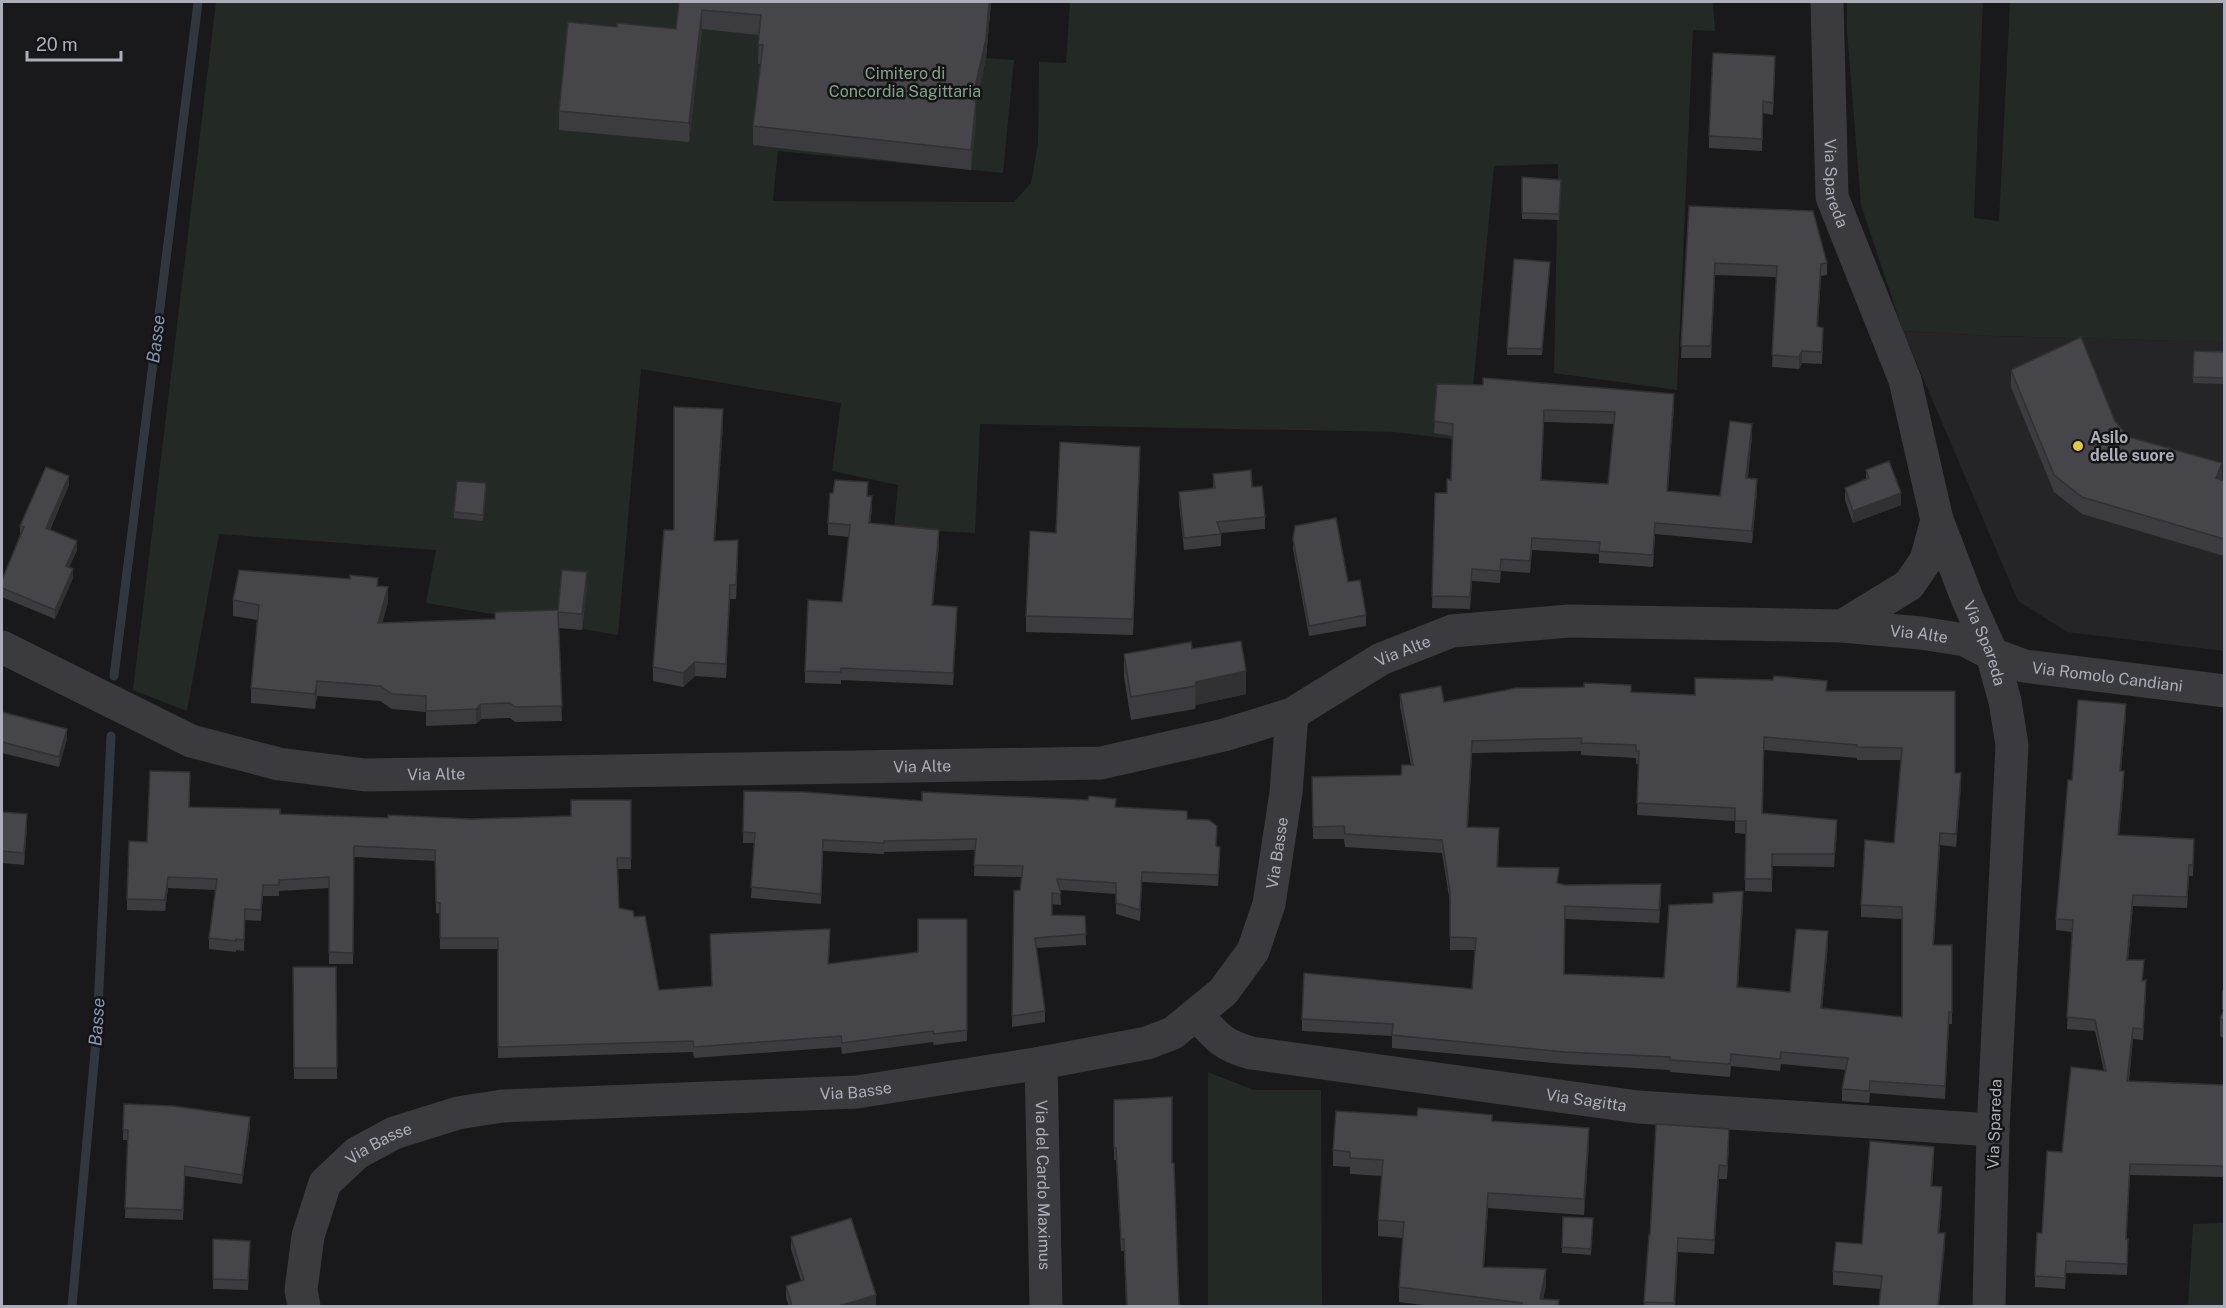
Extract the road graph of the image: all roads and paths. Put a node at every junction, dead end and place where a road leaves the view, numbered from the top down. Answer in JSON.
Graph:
{"nodes":[{"id":1,"x":1827,"y":2,"type":"edge"},
{"id":2,"x":1937,"y":520,"type":"junction"},
{"id":3,"x":1842,"y":626,"type":"junction"},
{"id":4,"x":2,"y":647,"type":"edge"},
{"id":5,"x":1992,"y":654,"type":"junction"},
{"id":6,"x":2224,"y":691,"type":"edge"},
{"id":7,"x":1292,"y":714,"type":"junction"},
{"id":8,"x":1197,"y":1015,"type":"junction"},
{"id":9,"x":1041,"y":1063,"type":"junction"},
{"id":10,"x":1993,"y":1130,"type":"junction"},
{"id":11,"x":304,"y":1306,"type":"edge"},
{"id":12,"x":1046,"y":1306,"type":"edge"},
{"id":13,"x":1989,"y":1306,"type":"edge"}],
"edges":[{"from":1,"to":2,"type":"street","name":"Via Spareda"},
{"from":2,"to":3,"type":"street","name":"Via Alte"},
{"from":2,"to":5,"type":"street","name":"Via Spareda"},
{"from":3,"to":5,"type":"street","name":"Via Alte"},
{"from":3,"to":7,"type":"street","name":"Via Alte"},
{"from":4,"to":7,"type":"street","name":"Via Alte"},
{"from":5,"to":6,"type":"street","name":"Via Romolo Candiani"},
{"from":5,"to":10,"type":"street","name":"Via Spareda"},
{"from":7,"to":8,"type":"street","name":"Via Basse"},
{"from":8,"to":9,"type":"street","name":"Via Basse"},
{"from":8,"to":10,"type":"street","name":"Via Sagitta"},
{"from":9,"to":11,"type":"street","name":"Via Basse"},
{"from":9,"to":12,"type":"street","name":"Via del Cardo Maximus"},
{"from":10,"to":13,"type":"street","name":"Via Spareda"}]}
